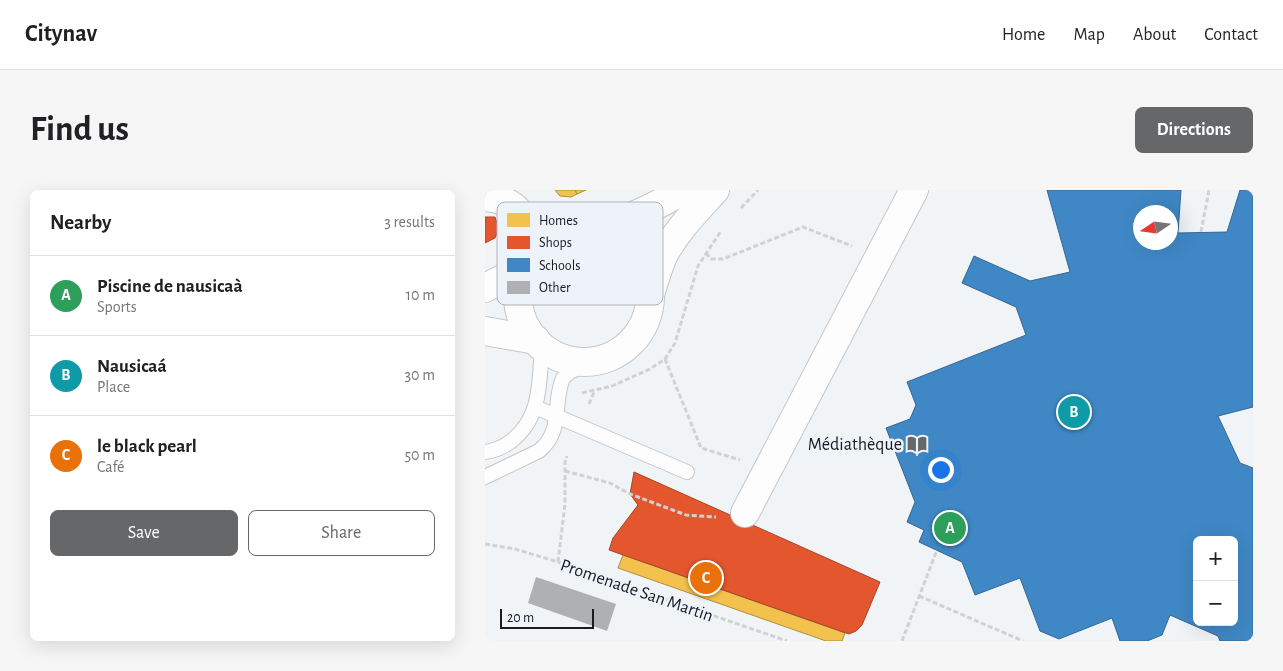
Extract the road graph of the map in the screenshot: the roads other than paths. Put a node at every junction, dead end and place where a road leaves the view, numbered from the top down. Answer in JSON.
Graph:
{"nodes":[{"id":1,"x":683,"y":190,"type":"edge"},
{"id":2,"x":715,"y":190,"type":"edge"},
{"id":3,"x":914,"y":190,"type":"edge"},
{"id":4,"x":485,"y":197,"type":"edge"},
{"id":5,"x":507,"y":202,"type":"edge"},
{"id":6,"x":662,"y":202,"type":"edge"},
{"id":7,"x":663,"y":259,"type":"edge"},
{"id":8,"x":497,"y":281,"type":"edge"},
{"id":9,"x":485,"y":288,"type":"edge"},
{"id":10,"x":519,"y":305,"type":"edge"},
{"id":11,"x":649,"y":305,"type":"edge"},
{"id":12,"x":485,"y":331,"type":"edge"},
{"id":13,"x":539,"y":343,"type":"junction"},
{"id":14,"x":593,"y":361,"type":"junction"},
{"id":15,"x":535,"y":407,"type":"junction"},
{"id":16,"x":557,"y":416,"type":"junction"},
{"id":17,"x":485,"y":452,"type":"edge"},
{"id":18,"x":687,"y":472,"type":"dead end"},
{"id":19,"x":485,"y":476,"type":"edge"},
{"id":20,"x":745,"y":513,"type":"road end"}],
"edges":[{"from":1,"to":6,"type":"main road"},
{"from":2,"to":7,"type":"main road"},
{"from":3,"to":20,"type":"main road"},
{"from":4,"to":5,"type":"main road"},
{"from":8,"to":9,"type":"main road"},
{"from":10,"to":13,"type":"main road"},
{"from":11,"to":14,"type":"main road"},
{"from":12,"to":13,"type":"main road"},
{"from":13,"to":14,"type":"main road"},
{"from":13,"to":15,"type":"lane"},
{"from":14,"to":16,"type":"lane"},
{"from":15,"to":16,"type":"lane"},
{"from":15,"to":17,"type":"lane"},
{"from":16,"to":18,"type":"lane"},
{"from":16,"to":19,"type":"lane"}]}
